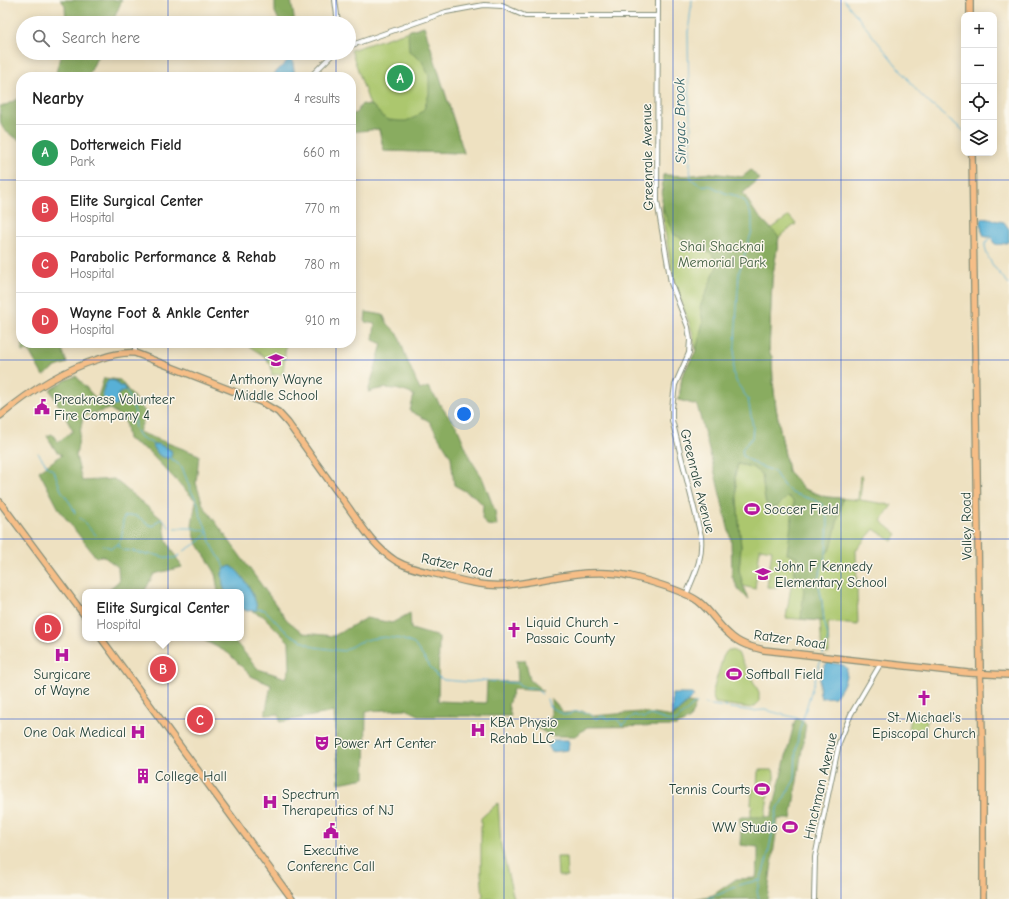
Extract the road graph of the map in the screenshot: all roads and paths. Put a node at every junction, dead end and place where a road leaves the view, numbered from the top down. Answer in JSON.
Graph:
{"nodes":[{"id":1,"x":335,"y":0,"type":"edge"},
{"id":2,"x":658,"y":0,"type":"edge"},
{"id":3,"x":970,"y":0,"type":"edge"},
{"id":4,"x":970,"y":12,"type":"edge"},
{"id":5,"x":337,"y":16,"type":"edge"},
{"id":6,"x":657,"y":16,"type":"junction"},
{"id":7,"x":356,"y":44,"type":"edge"},
{"id":8,"x":327,"y":60,"type":"edge"},
{"id":9,"x":315,"y":72,"type":"edge"},
{"id":10,"x":972,"y":156,"type":"edge"},
{"id":11,"x":135,"y":348,"type":"edge"},
{"id":12,"x":135,"y":353,"type":"junction"},
{"id":13,"x":0,"y":416,"type":"edge"},
{"id":14,"x":0,"y":502,"type":"edge"},
{"id":15,"x":686,"y":595,"type":"junction"},
{"id":16,"x":82,"y":612,"type":"edge"},
{"id":17,"x":103,"y":641,"type":"edge"},
{"id":18,"x":881,"y":663,"type":"junction"},
{"id":19,"x":980,"y":674,"type":"junction"},
{"id":20,"x":1009,"y":676,"type":"edge"},
{"id":21,"x":292,"y":899,"type":"edge"},
{"id":22,"x":814,"y":899,"type":"edge"},
{"id":23,"x":983,"y":899,"type":"edge"}],
"edges":[{"from":1,"to":5,"type":"street"},
{"from":2,"to":6,"type":"street","name":"Greenrale Avenue"},
{"from":3,"to":4,"type":"main road"},
{"from":6,"to":7,"type":"street"},
{"from":6,"to":15,"type":"street","name":"Greenrale Avenue"},
{"from":8,"to":9,"type":"street"},
{"from":10,"to":19,"type":"main road","name":"Valley Road"},
{"from":11,"to":12,"type":"street"},
{"from":12,"to":13,"type":"main road","name":"Ratzer Road"},
{"from":12,"to":15,"type":"main road","name":"Ratzer Road"},
{"from":14,"to":16,"type":"main road"},
{"from":15,"to":18,"type":"main road","name":"Ratzer Road"},
{"from":17,"to":21,"type":"main road"},
{"from":18,"to":19,"type":"main road","name":"Ratzer Road"},
{"from":18,"to":22,"type":"street","name":"Hinchman Avenue"},
{"from":19,"to":20,"type":"main road","name":"Ratzer Road"},
{"from":19,"to":23,"type":"main road","name":"Valley Road"}]}
